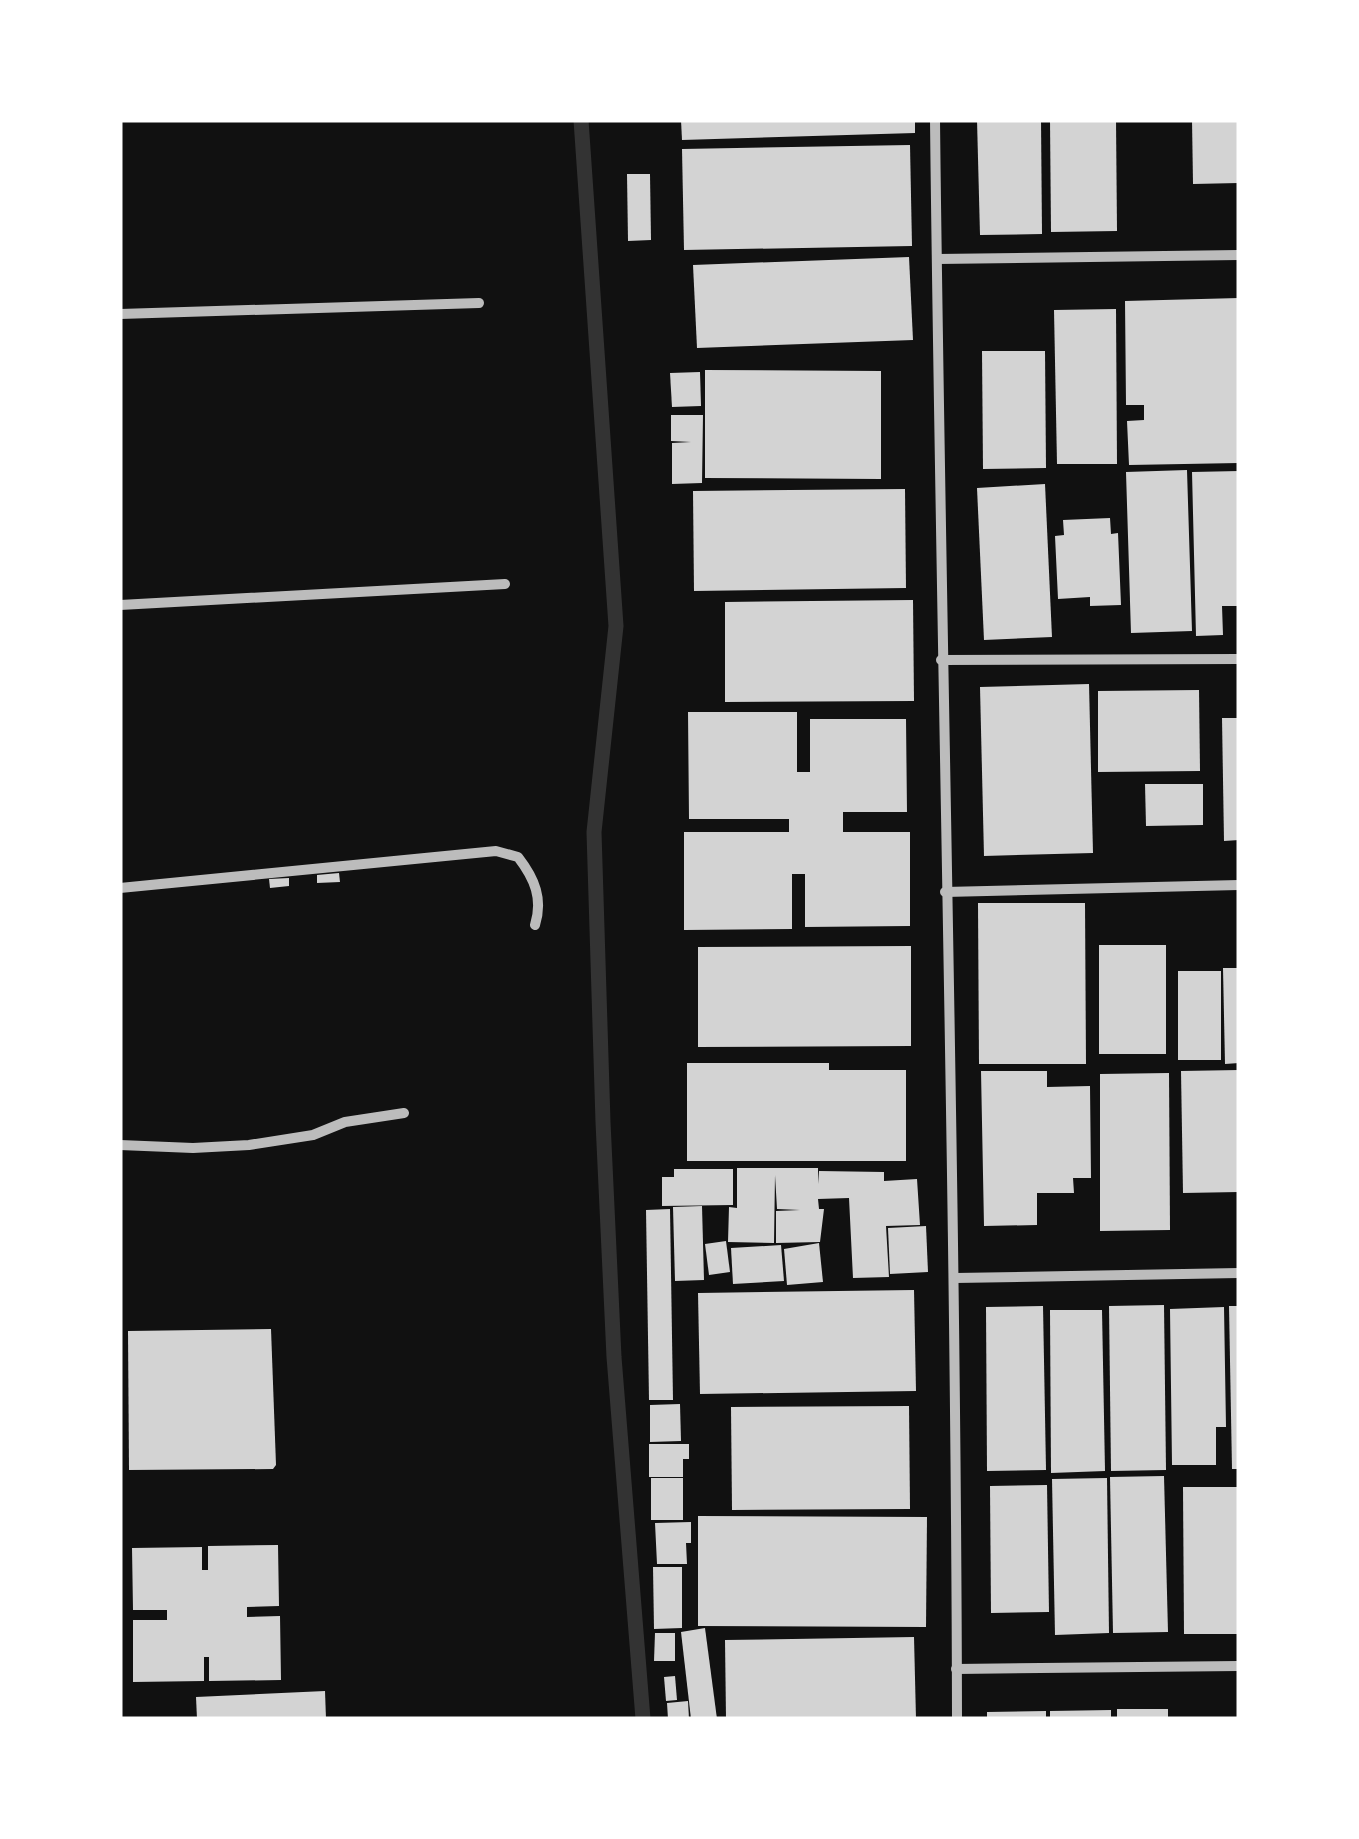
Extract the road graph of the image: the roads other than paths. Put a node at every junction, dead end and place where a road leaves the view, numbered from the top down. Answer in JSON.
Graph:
{"nodes":[{"id":1,"x":935,"y":120,"type":"edge"},
{"id":2,"x":1239,"y":255,"type":"edge"},
{"id":3,"x":936,"y":259,"type":"junction"},
{"id":4,"x":479,"y":303,"type":"dead end"},
{"id":5,"x":120,"y":314,"type":"edge"},
{"id":6,"x":505,"y":584,"type":"dead end"},
{"id":7,"x":120,"y":605,"type":"edge"},
{"id":8,"x":941,"y":660,"type":"junction"},
{"id":9,"x":1239,"y":660,"type":"edge"},
{"id":10,"x":1239,"y":885,"type":"edge"},
{"id":11,"x":120,"y":888,"type":"edge"},
{"id":12,"x":945,"y":892,"type":"junction"},
{"id":13,"x":535,"y":925,"type":"dead end"},
{"id":14,"x":404,"y":1113,"type":"dead end"},
{"id":15,"x":120,"y":1145,"type":"edge"},
{"id":16,"x":1239,"y":1273,"type":"edge"},
{"id":17,"x":955,"y":1278,"type":"junction"},
{"id":18,"x":1239,"y":1666,"type":"edge"},
{"id":19,"x":956,"y":1669,"type":"junction"},
{"id":20,"x":956,"y":1719,"type":"edge"}],
"edges":[{"from":1,"to":3,"type":"street"},
{"from":2,"to":3,"type":"street"},
{"from":3,"to":8,"type":"street"},
{"from":4,"to":5,"type":"street"},
{"from":6,"to":7,"type":"street"},
{"from":8,"to":9,"type":"street"},
{"from":8,"to":12,"type":"street"},
{"from":10,"to":12,"type":"street"},
{"from":11,"to":13,"type":"street"},
{"from":12,"to":17,"type":"street"},
{"from":14,"to":15,"type":"street"},
{"from":16,"to":17,"type":"street"},
{"from":17,"to":19,"type":"street"},
{"from":18,"to":19,"type":"street"},
{"from":19,"to":20,"type":"street"}]}
